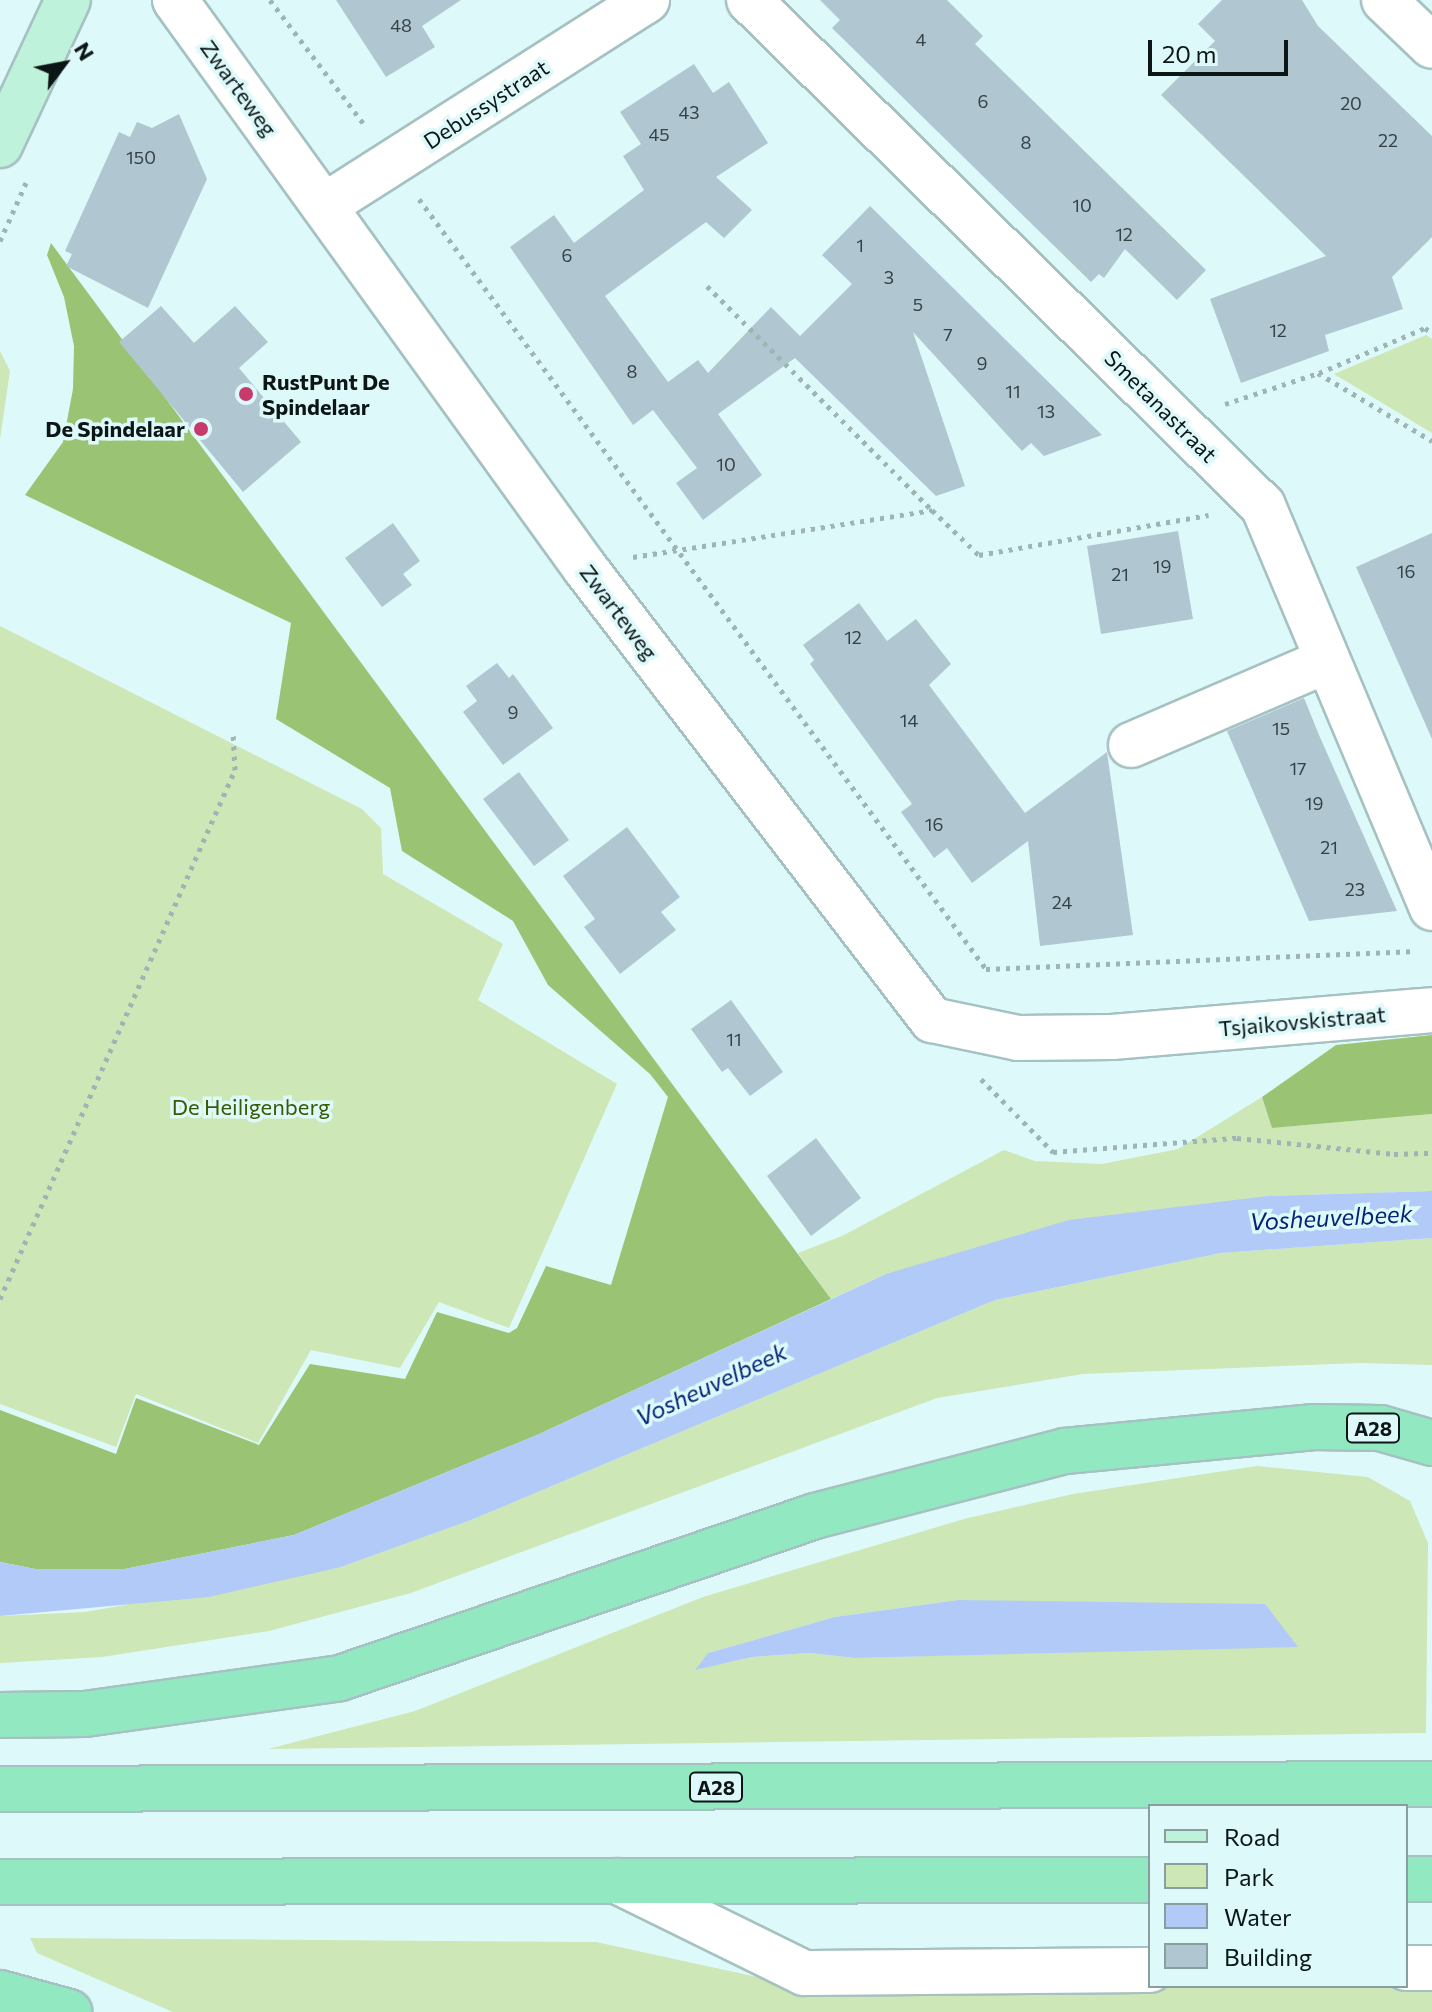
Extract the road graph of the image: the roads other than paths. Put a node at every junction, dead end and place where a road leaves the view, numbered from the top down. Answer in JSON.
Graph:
{"nodes":[{"id":1,"x":68,"y":0,"type":"edge"},
{"id":2,"x":175,"y":0,"type":"edge"},
{"id":3,"x":647,"y":0,"type":"edge"},
{"id":4,"x":749,"y":0,"type":"edge"},
{"id":5,"x":1384,"y":0,"type":"edge"},
{"id":6,"x":1432,"y":46,"type":"edge"},
{"id":7,"x":0,"y":145,"type":"edge"},
{"id":8,"x":324,"y":206,"type":"junction"},
{"id":9,"x":1326,"y":661,"type":"junction"},
{"id":10,"x":1131,"y":745,"type":"dead end"},
{"id":11,"x":1432,"y":908,"type":"edge"},
{"id":12,"x":1432,"y":1010,"type":"edge"},
{"id":13,"x":1173,"y":1032,"type":"joint"},
{"id":14,"x":1432,"y":1443,"type":"edge"},
{"id":15,"x":0,"y":1715,"type":"edge"},
{"id":16,"x":1432,"y":1784,"type":"edge"},
{"id":17,"x":0,"y":1789,"type":"edge"},
{"id":18,"x":1408,"y":1879,"type":"edge"},
{"id":19,"x":1432,"y":1879,"type":"edge"},
{"id":20,"x":1148,"y":1880,"type":"edge"},
{"id":21,"x":617,"y":1881,"type":"junction"},
{"id":22,"x":0,"y":1882,"type":"edge"},
{"id":23,"x":1408,"y":1968,"type":"edge"},
{"id":24,"x":1432,"y":1968,"type":"edge"},
{"id":25,"x":1148,"y":1970,"type":"edge"},
{"id":26,"x":0,"y":1993,"type":"edge"},
{"id":27,"x":69,"y":2012,"type":"edge"}],
"edges":[{"from":1,"to":7,"type":"main road"},
{"from":2,"to":8,"type":"street","name":"Zwarteweg"},
{"from":3,"to":8,"type":"street","name":"Debussystraat"},
{"from":4,"to":9,"type":"street","name":"Smetanastraat"},
{"from":5,"to":6,"type":"street"},
{"from":8,"to":13,"type":"street","name":"Zwarteweg"},
{"from":9,"to":10,"type":"street"},
{"from":9,"to":11,"type":"street","name":"Smetanastraat"},
{"from":12,"to":13,"type":"street","name":"Tsjaikovskistraat"},
{"from":14,"to":15,"type":"highway","number":"A28"},
{"from":16,"to":17,"type":"highway","number":"A28"},
{"from":18,"to":19,"type":"highway"},
{"from":20,"to":21,"type":"highway"},
{"from":21,"to":22,"type":"highway"},
{"from":21,"to":25,"type":"street"},
{"from":23,"to":24,"type":"street"},
{"from":26,"to":27,"type":"highway"}]}
